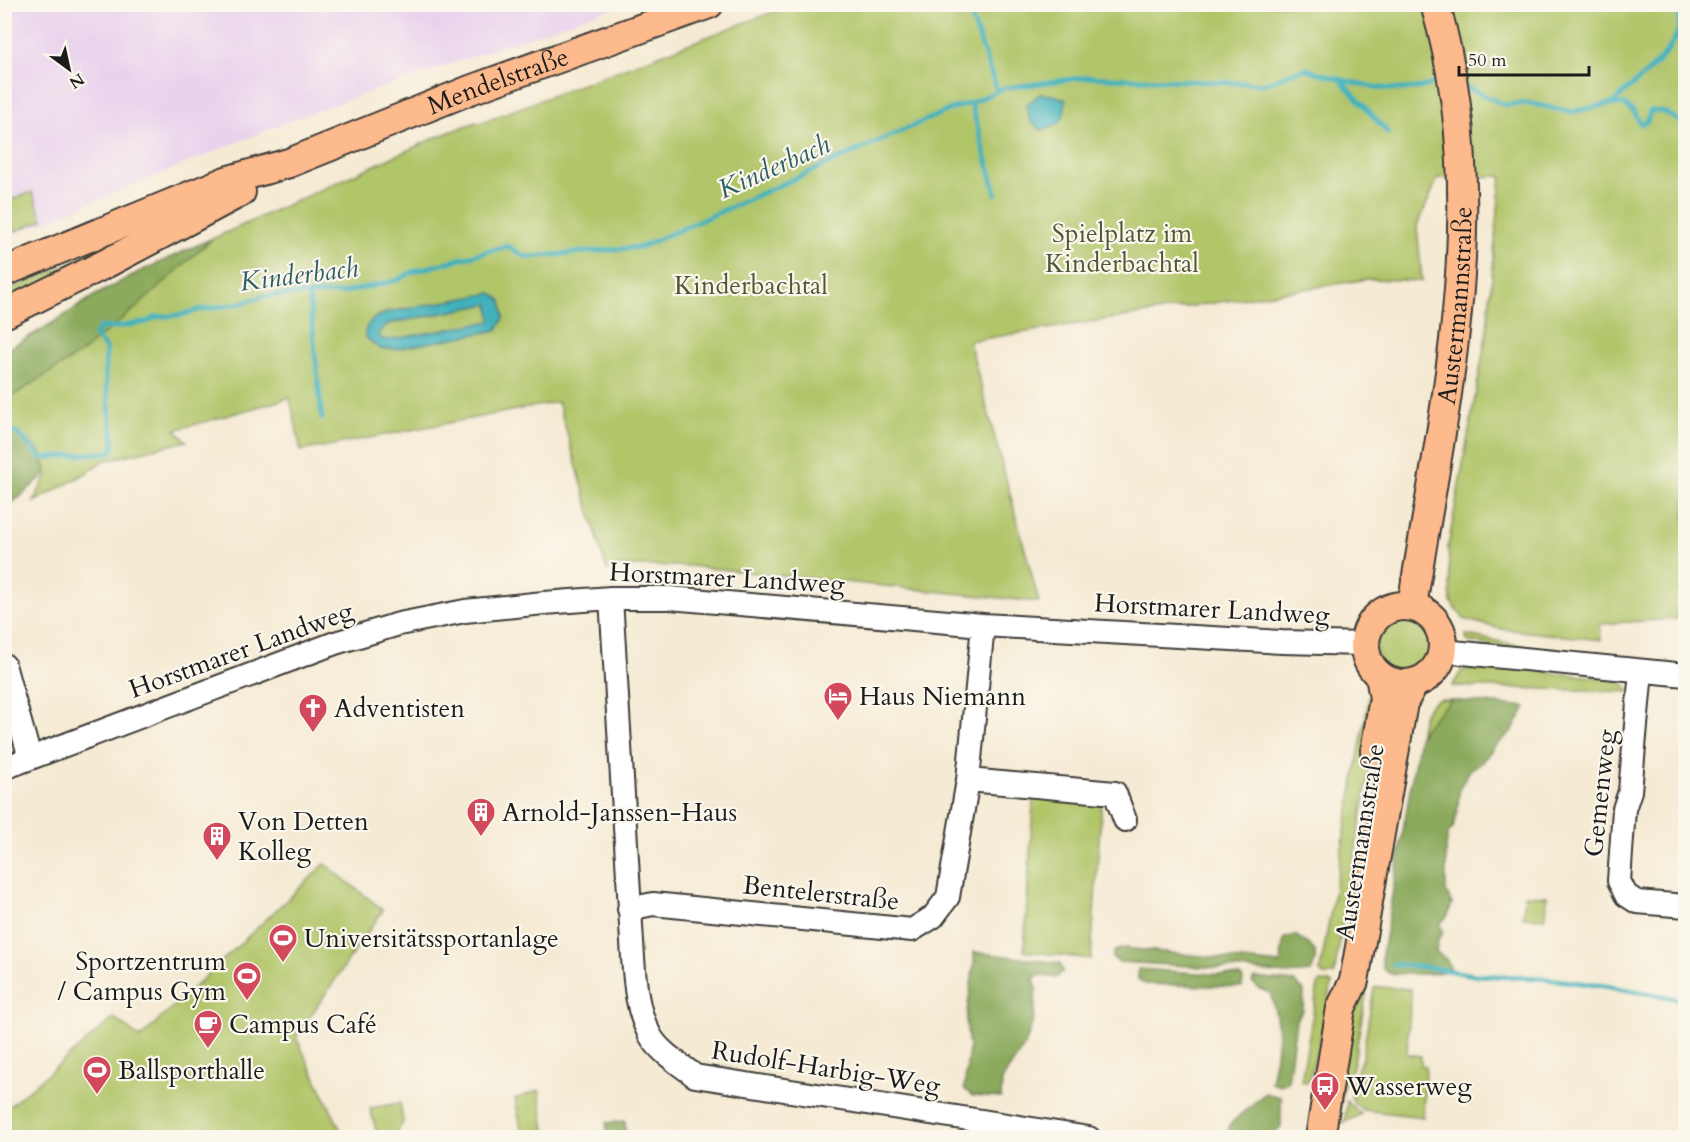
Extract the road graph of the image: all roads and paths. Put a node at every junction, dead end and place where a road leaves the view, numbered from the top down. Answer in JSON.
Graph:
{"nodes":[{"id":1,"x":709,"y":4,"type":"edge"},
{"id":2,"x":1435,"y":4,"type":"edge"},
{"id":3,"x":289,"y":163,"type":"junction"},
{"id":4,"x":4,"y":272,"type":"edge"},
{"id":5,"x":4,"y":314,"type":"edge"},
{"id":6,"x":611,"y":598,"type":"junction"},
{"id":7,"x":1412,"y":606,"type":"junction"},
{"id":8,"x":982,"y":625,"type":"junction"},
{"id":9,"x":1365,"y":644,"type":"junction"},
{"id":10,"x":1443,"y":651,"type":"junction"},
{"id":11,"x":4,"y":665,"type":"edge"},
{"id":12,"x":1641,"y":671,"type":"junction"},
{"id":13,"x":1686,"y":675,"type":"edge"},
{"id":14,"x":1380,"y":676,"type":"junction"},
{"id":15,"x":1414,"y":683,"type":"junction"},
{"id":16,"x":30,"y":758,"type":"junction"},
{"id":17,"x":4,"y":768,"type":"edge"},
{"id":18,"x":968,"y":780,"type":"junction"},
{"id":19,"x":1125,"y":820,"type":"dead end"},
{"id":20,"x":1686,"y":906,"type":"edge"},
{"id":21,"x":629,"y":909,"type":"junction"},
{"id":22,"x":1341,"y":1008,"type":"junction"},
{"id":23,"x":1089,"y":1137,"type":"edge"},
{"id":24,"x":1320,"y":1137,"type":"edge"}],
"edges":[{"from":1,"to":3,"type":"main road","name":"Mendelstraße"},
{"from":2,"to":7,"type":"main road","name":"Austermannstraße"},
{"from":3,"to":4,"type":"main road","name":"Mendelstraße"},
{"from":3,"to":5,"type":"main road","name":"Mendelstraße"},
{"from":6,"to":8,"type":"street","name":"Horstmarer Landweg"},
{"from":6,"to":16,"type":"street","name":"Horstmarer Landweg"},
{"from":6,"to":21,"type":"street","name":"Rudolf-Harbig-Weg"},
{"from":7,"to":9,"type":"main road"},
{"from":7,"to":10,"type":"main road"},
{"from":8,"to":9,"type":"street","name":"Horstmarer Landweg"},
{"from":8,"to":18,"type":"street","name":"Bentelerstraße"},
{"from":9,"to":14,"type":"main road","name":"Austermannstraße"},
{"from":10,"to":12,"type":"street"},
{"from":10,"to":15,"type":"main road","name":"Austermannstraße"},
{"from":11,"to":16,"type":"street"},
{"from":12,"to":13,"type":"street"},
{"from":12,"to":20,"type":"street","name":"Gemenweg"},
{"from":14,"to":15,"type":"main road"},
{"from":14,"to":22,"type":"main road","name":"Austermannstraße"},
{"from":15,"to":22,"type":"main road","name":"Austermannstraße"},
{"from":16,"to":17,"type":"street","name":"Horstmarer Landweg"},
{"from":18,"to":19,"type":"street"},
{"from":18,"to":21,"type":"street","name":"Bentelerstraße"},
{"from":21,"to":23,"type":"street","name":"Rudolf-Harbig-Weg"},
{"from":22,"to":24,"type":"main road","name":"Austermannstraße"}]}
